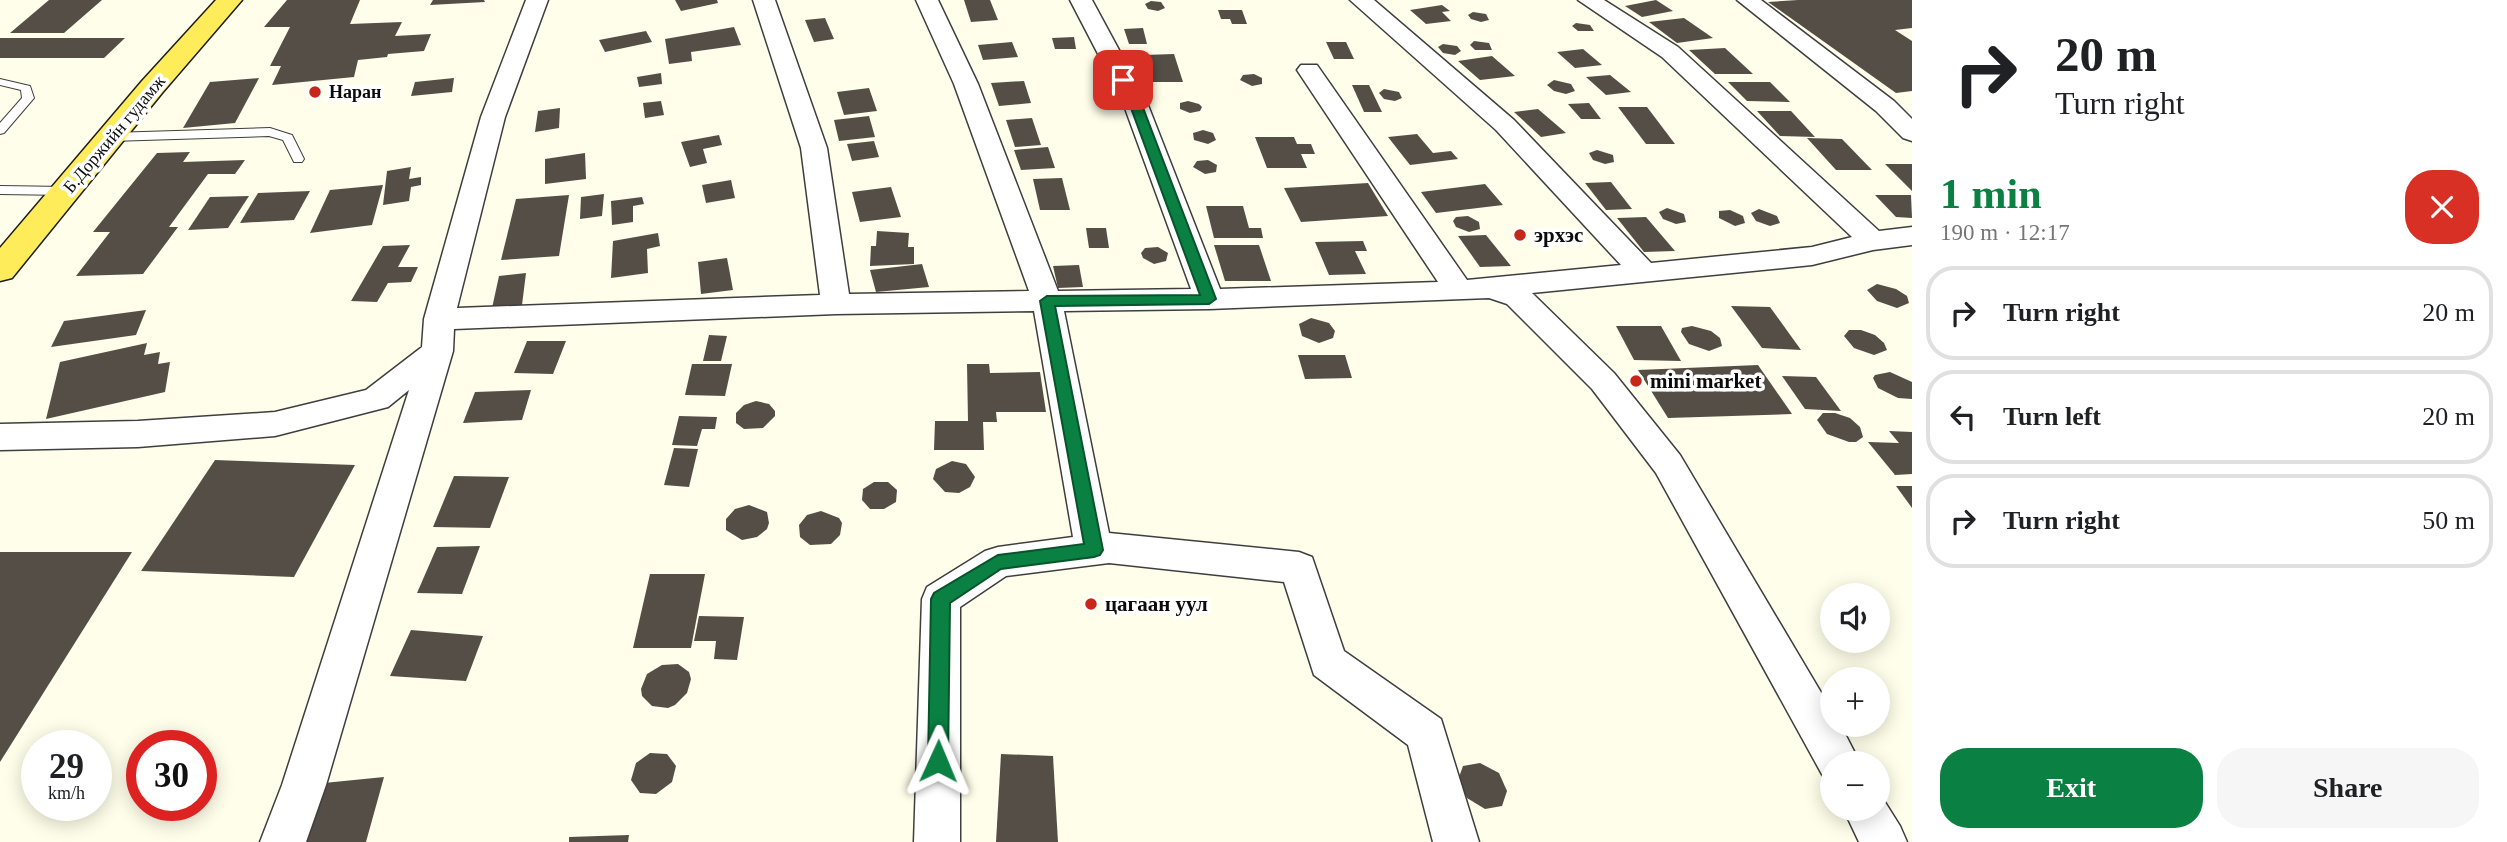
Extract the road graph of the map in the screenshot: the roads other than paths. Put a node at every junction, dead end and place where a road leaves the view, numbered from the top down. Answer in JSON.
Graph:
{"nodes":[{"id":1,"x":230,"y":0,"type":"edge"},
{"id":2,"x":537,"y":0,"type":"edge"},
{"id":3,"x":764,"y":0,"type":"edge"},
{"id":4,"x":927,"y":0,"type":"edge"},
{"id":5,"x":1081,"y":0,"type":"edge"},
{"id":6,"x":1361,"y":0,"type":"edge"},
{"id":7,"x":1589,"y":0,"type":"edge"},
{"id":8,"x":1748,"y":0,"type":"edge"},
{"id":9,"x":1309,"y":70,"type":"dead end"},
{"id":10,"x":0,"y":82,"type":"edge"},
{"id":11,"x":0,"y":130,"type":"edge"},
{"id":12,"x":1912,"y":133,"type":"edge"},
{"id":13,"x":111,"y":137,"type":"junction"},
{"id":14,"x":298,"y":159,"type":"dead end"},
{"id":15,"x":0,"y":190,"type":"edge"},
{"id":16,"x":66,"y":191,"type":"junction"},
{"id":17,"x":1912,"y":236,"type":"edge"},
{"id":18,"x":1873,"y":241,"type":"junction"},
{"id":19,"x":0,"y":270,"type":"edge"},
{"id":20,"x":1644,"y":273,"type":"junction"},
{"id":21,"x":1494,"y":289,"type":"junction"},
{"id":22,"x":1459,"y":292,"type":"junction"},
{"id":23,"x":1209,"y":299,"type":"junction"},
{"id":24,"x":1047,"y":301,"type":"junction"},
{"id":25,"x":836,"y":304,"type":"junction"},
{"id":26,"x":438,"y":335,"type":"junction"},
{"id":27,"x":0,"y":437,"type":"edge"},
{"id":28,"x":1094,"y":550,"type":"junction"},
{"id":29,"x":1832,"y":751,"type":"edge"},
{"id":30,"x":1872,"y":821,"type":"edge"},
{"id":31,"x":283,"y":842,"type":"edge"},
{"id":32,"x":937,"y":842,"type":"edge"},
{"id":33,"x":1456,"y":842,"type":"edge"},
{"id":34,"x":1884,"y":842,"type":"edge"}],
"edges":[{"from":1,"to":13,"type":"main road","name":"Б.Доржийн гудамж"},
{"from":2,"to":26,"type":"street"},
{"from":3,"to":25,"type":"street"},
{"from":4,"to":24,"type":"street"},
{"from":5,"to":23,"type":"street"},
{"from":6,"to":20,"type":"street"},
{"from":7,"to":18,"type":"street"},
{"from":8,"to":12,"type":"street"},
{"from":9,"to":22,"type":"street"},
{"from":10,"to":11,"type":"lane"},
{"from":13,"to":14,"type":"lane"},
{"from":13,"to":16,"type":"main road","name":"Б.Доржийн гудамж"},
{"from":15,"to":16,"type":"lane"},
{"from":16,"to":19,"type":"main road","name":"Б.Доржийн гудамж"},
{"from":17,"to":18,"type":"street"},
{"from":18,"to":20,"type":"street"},
{"from":20,"to":21,"type":"street"},
{"from":21,"to":22,"type":"street"},
{"from":21,"to":29,"type":"street"},
{"from":22,"to":23,"type":"street"},
{"from":23,"to":24,"type":"street"},
{"from":24,"to":25,"type":"street"},
{"from":24,"to":28,"type":"street"},
{"from":25,"to":26,"type":"street"},
{"from":26,"to":27,"type":"street"},
{"from":26,"to":31,"type":"street"},
{"from":28,"to":32,"type":"street"},
{"from":28,"to":33,"type":"street"},
{"from":30,"to":34,"type":"street"}]}
